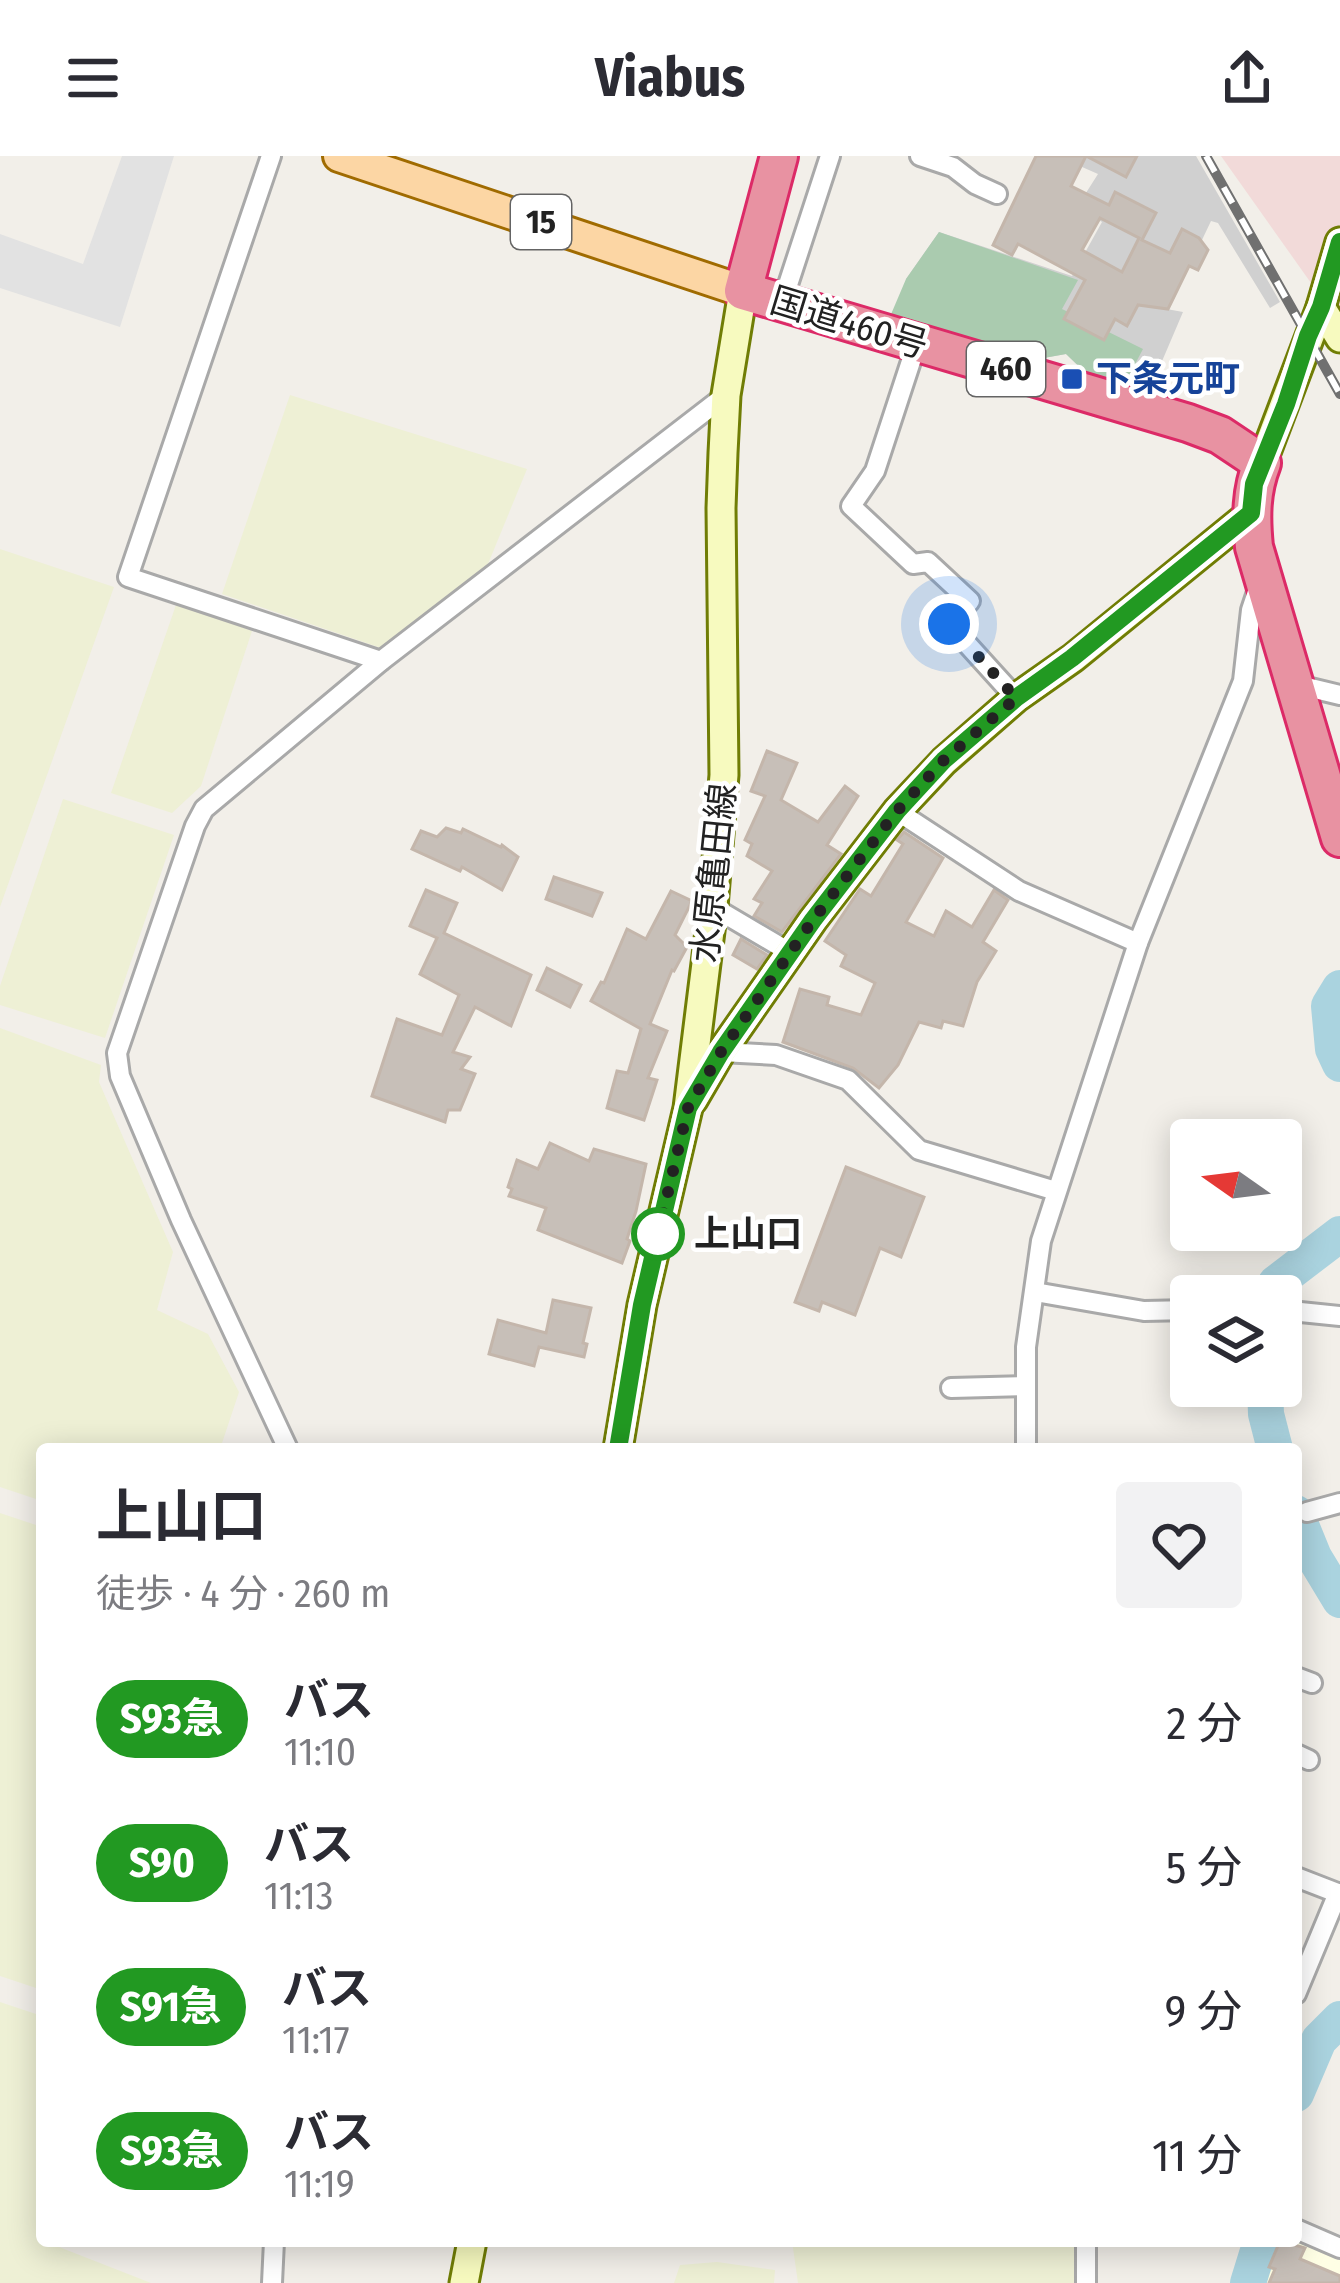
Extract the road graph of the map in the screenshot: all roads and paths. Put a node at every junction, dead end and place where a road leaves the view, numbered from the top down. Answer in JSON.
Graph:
{"nodes":[{"id":1,"x":271,"y":156,"type":"edge"},
{"id":2,"x":339,"y":156,"type":"edge"},
{"id":3,"x":779,"y":156,"type":"edge"},
{"id":4,"x":830,"y":156,"type":"edge"},
{"id":5,"x":920,"y":156,"type":"edge"},
{"id":6,"x":997,"y":194,"type":"dead end"},
{"id":7,"x":1340,"y":242,"type":"edge"},
{"id":8,"x":743,"y":291,"type":"junction"},
{"id":9,"x":782,"y":303,"type":"junction"},
{"id":10,"x":1321,"y":307,"type":"junction"},
{"id":11,"x":1340,"y":338,"type":"edge"},
{"id":12,"x":917,"y":344,"type":"junction"},
{"id":13,"x":726,"y":395,"type":"junction"},
{"id":14,"x":1262,"y":463,"type":"junction"},
{"id":15,"x":1251,"y":513,"type":"junction"},
{"id":16,"x":1261,"y":579,"type":"junction"},
{"id":17,"x":381,"y":661,"type":"junction"},
{"id":18,"x":1294,"y":684,"type":"junction"},
{"id":19,"x":1340,"y":695,"type":"edge"},
{"id":20,"x":1016,"y":698,"type":"junction"},
{"id":21,"x":897,"y":811,"type":"junction"},
{"id":22,"x":1340,"y":838,"type":"edge"},
{"id":23,"x":713,"y":907,"type":"junction"},
{"id":24,"x":1138,"y":943,"type":"junction"},
{"id":25,"x":791,"y":953,"type":"junction"},
{"id":26,"x":721,"y":1052,"type":"junction"},
{"id":27,"x":688,"y":1108,"type":"junction"},
{"id":28,"x":1057,"y":1191,"type":"junction"},
{"id":29,"x":1035,"y":1292,"type":"junction"},
{"id":30,"x":1170,"y":1310,"type":"edge"},
{"id":31,"x":1302,"y":1312,"type":"edge"},
{"id":32,"x":1340,"y":1316,"type":"edge"},
{"id":33,"x":1026,"y":1386,"type":"junction"},
{"id":34,"x":951,"y":1388,"type":"dead end"},
{"id":35,"x":285,"y":1443,"type":"edge"},
{"id":36,"x":619,"y":1443,"type":"edge"},
{"id":37,"x":1026,"y":1443,"type":"edge"},
{"id":38,"x":1340,"y":1503,"type":"edge"},
{"id":39,"x":1307,"y":1512,"type":"dead end"},
{"id":40,"x":1302,"y":1879,"type":"edge"},
{"id":41,"x":1339,"y":1894,"type":"edge"},
{"id":42,"x":1302,"y":1980,"type":"edge"},
{"id":43,"x":1302,"y":2232,"type":"edge"},
{"id":44,"x":274,"y":2247,"type":"edge"},
{"id":45,"x":471,"y":2247,"type":"edge"},
{"id":46,"x":1086,"y":2247,"type":"edge"},
{"id":47,"x":1340,"y":2248,"type":"edge"},
{"id":48,"x":272,"y":2283,"type":"edge"},
{"id":49,"x":464,"y":2283,"type":"edge"},
{"id":50,"x":1086,"y":2283,"type":"edge"}],
"edges":[{"from":1,"to":17,"type":"street"},
{"from":2,"to":8,"type":"main road","number":"15"},
{"from":3,"to":8,"type":"highway","name":"国道460号"},
{"from":4,"to":9,"type":"street"},
{"from":5,"to":6,"type":"street"},
{"from":7,"to":10,"type":"main road"},
{"from":8,"to":9,"type":"highway","name":"国道460号","number":"460"},
{"from":8,"to":13,"type":"main road","name":"水原亀田線"},
{"from":9,"to":12,"type":"highway","name":"国道460号","number":"460"},
{"from":10,"to":11,"type":"main road"},
{"from":10,"to":14,"type":"main road"},
{"from":12,"to":14,"type":"highway","name":"国道460号","number":"460"},
{"from":12,"to":20,"type":"street"},
{"from":13,"to":17,"type":"street"},
{"from":13,"to":23,"type":"main road","name":"水原亀田線"},
{"from":14,"to":15,"type":"highway"},
{"from":15,"to":16,"type":"highway"},
{"from":15,"to":20,"type":"main road"},
{"from":16,"to":18,"type":"highway"},
{"from":16,"to":24,"type":"street"},
{"from":17,"to":35,"type":"street"},
{"from":18,"to":19,"type":"street"},
{"from":18,"to":22,"type":"highway"},
{"from":20,"to":21,"type":"main road"},
{"from":21,"to":24,"type":"street"},
{"from":21,"to":25,"type":"main road"},
{"from":23,"to":25,"type":"street"},
{"from":23,"to":27,"type":"main road","name":"水原亀田線"},
{"from":24,"to":28,"type":"street"},
{"from":25,"to":26,"type":"main road"},
{"from":26,"to":27,"type":"main road"},
{"from":26,"to":28,"type":"street"},
{"from":27,"to":36,"type":"main road","name":"水原亀田線"},
{"from":28,"to":29,"type":"street"},
{"from":29,"to":30,"type":"street"},
{"from":29,"to":33,"type":"street"},
{"from":31,"to":32,"type":"street"},
{"from":33,"to":34,"type":"street"},
{"from":33,"to":37,"type":"street"},
{"from":38,"to":39,"type":"street"},
{"from":40,"to":41,"type":"street"},
{"from":41,"to":42,"type":"street"},
{"from":43,"to":47,"type":"street"},
{"from":44,"to":48,"type":"street"},
{"from":45,"to":49,"type":"main road"},
{"from":46,"to":50,"type":"street"}]}
